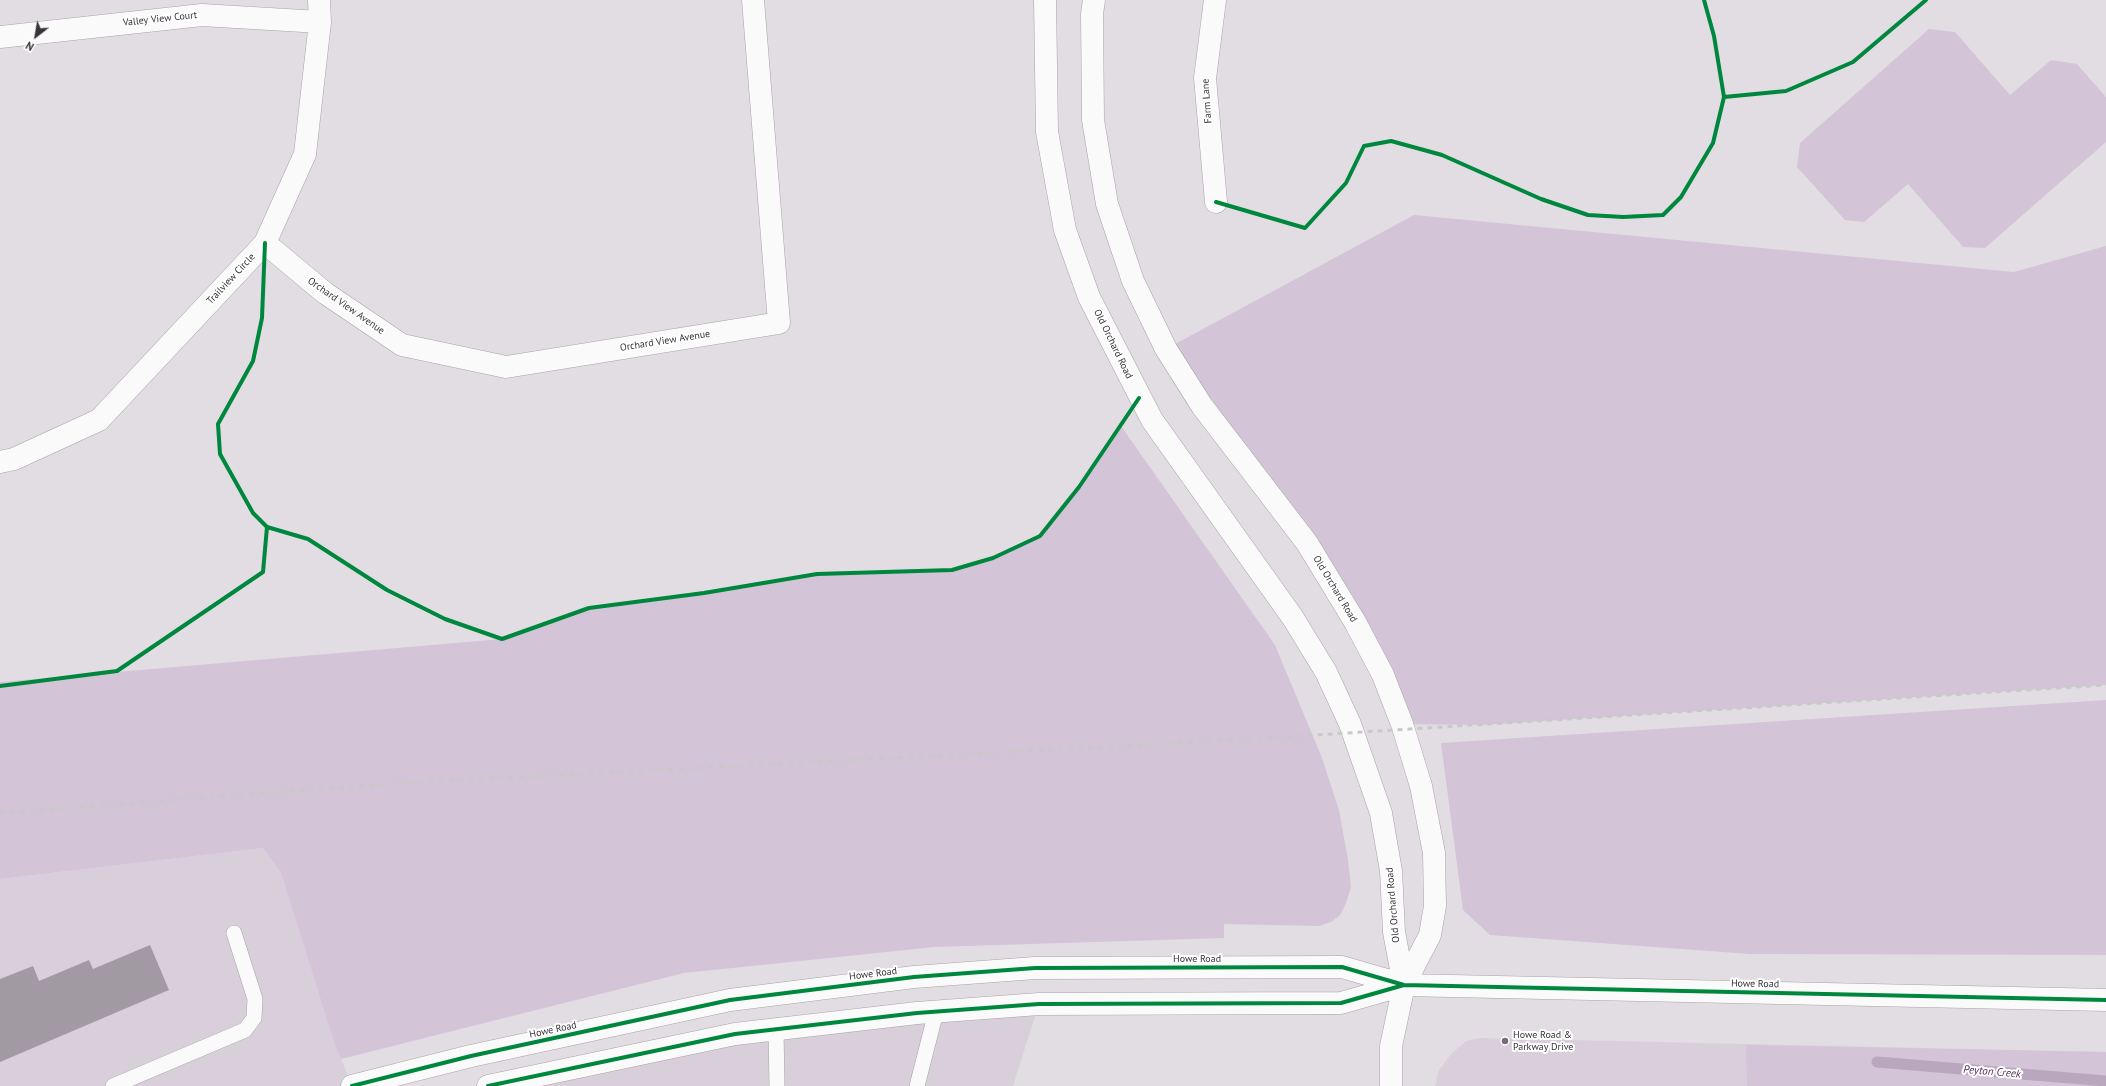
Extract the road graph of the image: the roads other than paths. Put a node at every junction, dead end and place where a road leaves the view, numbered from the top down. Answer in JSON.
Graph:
{"nodes":[{"id":1,"x":319,"y":0,"type":"edge"},
{"id":2,"x":753,"y":0,"type":"edge"},
{"id":3,"x":1045,"y":0,"type":"edge"},
{"id":4,"x":1094,"y":0,"type":"edge"},
{"id":5,"x":1215,"y":0,"type":"edge"},
{"id":6,"x":320,"y":22,"type":"junction"},
{"id":7,"x":0,"y":37,"type":"edge"},
{"id":8,"x":1216,"y":202,"type":"dead end"},
{"id":9,"x":265,"y":243,"type":"junction"},
{"id":10,"x":0,"y":462,"type":"edge"},
{"id":11,"x":234,"y":933,"type":"dead end"},
{"id":12,"x":1404,"y":985,"type":"junction"},
{"id":13,"x":2106,"y":1000,"type":"edge"},
{"id":14,"x":936,"y":1012,"type":"junction"},
{"id":15,"x":776,"y":1029,"type":"junction"},
{"id":16,"x":113,"y":1086,"type":"edge"},
{"id":17,"x":352,"y":1086,"type":"edge"},
{"id":18,"x":488,"y":1086,"type":"edge"},
{"id":19,"x":777,"y":1086,"type":"edge"},
{"id":20,"x":917,"y":1086,"type":"edge"},
{"id":21,"x":1391,"y":1086,"type":"edge"}],
"edges":[{"from":1,"to":6,"type":"street","name":"Trailview Circle"},
{"from":2,"to":9,"type":"street","name":"Orchard View Avenue"},
{"from":3,"to":12,"type":"street","name":"Old Orchard Road"},
{"from":4,"to":12,"type":"street","name":"Old Orchard Road"},
{"from":5,"to":8,"type":"street","name":"Farm Lane"},
{"from":6,"to":7,"type":"street","name":"Valley View Court"},
{"from":6,"to":9,"type":"street","name":"Trailview Circle"},
{"from":9,"to":10,"type":"street","name":"Trailview Circle"},
{"from":11,"to":16,"type":"lane"},
{"from":12,"to":13,"type":"street","name":"Howe Road"},
{"from":12,"to":14,"type":"street","name":"Howe Road"},
{"from":12,"to":17,"type":"street","name":"Howe Road"},
{"from":12,"to":21,"type":"street"},
{"from":14,"to":15,"type":"street","name":"Howe Road"},
{"from":14,"to":20,"type":"lane"},
{"from":15,"to":18,"type":"street","name":"Howe Road"},
{"from":15,"to":19,"type":"lane"}]}
